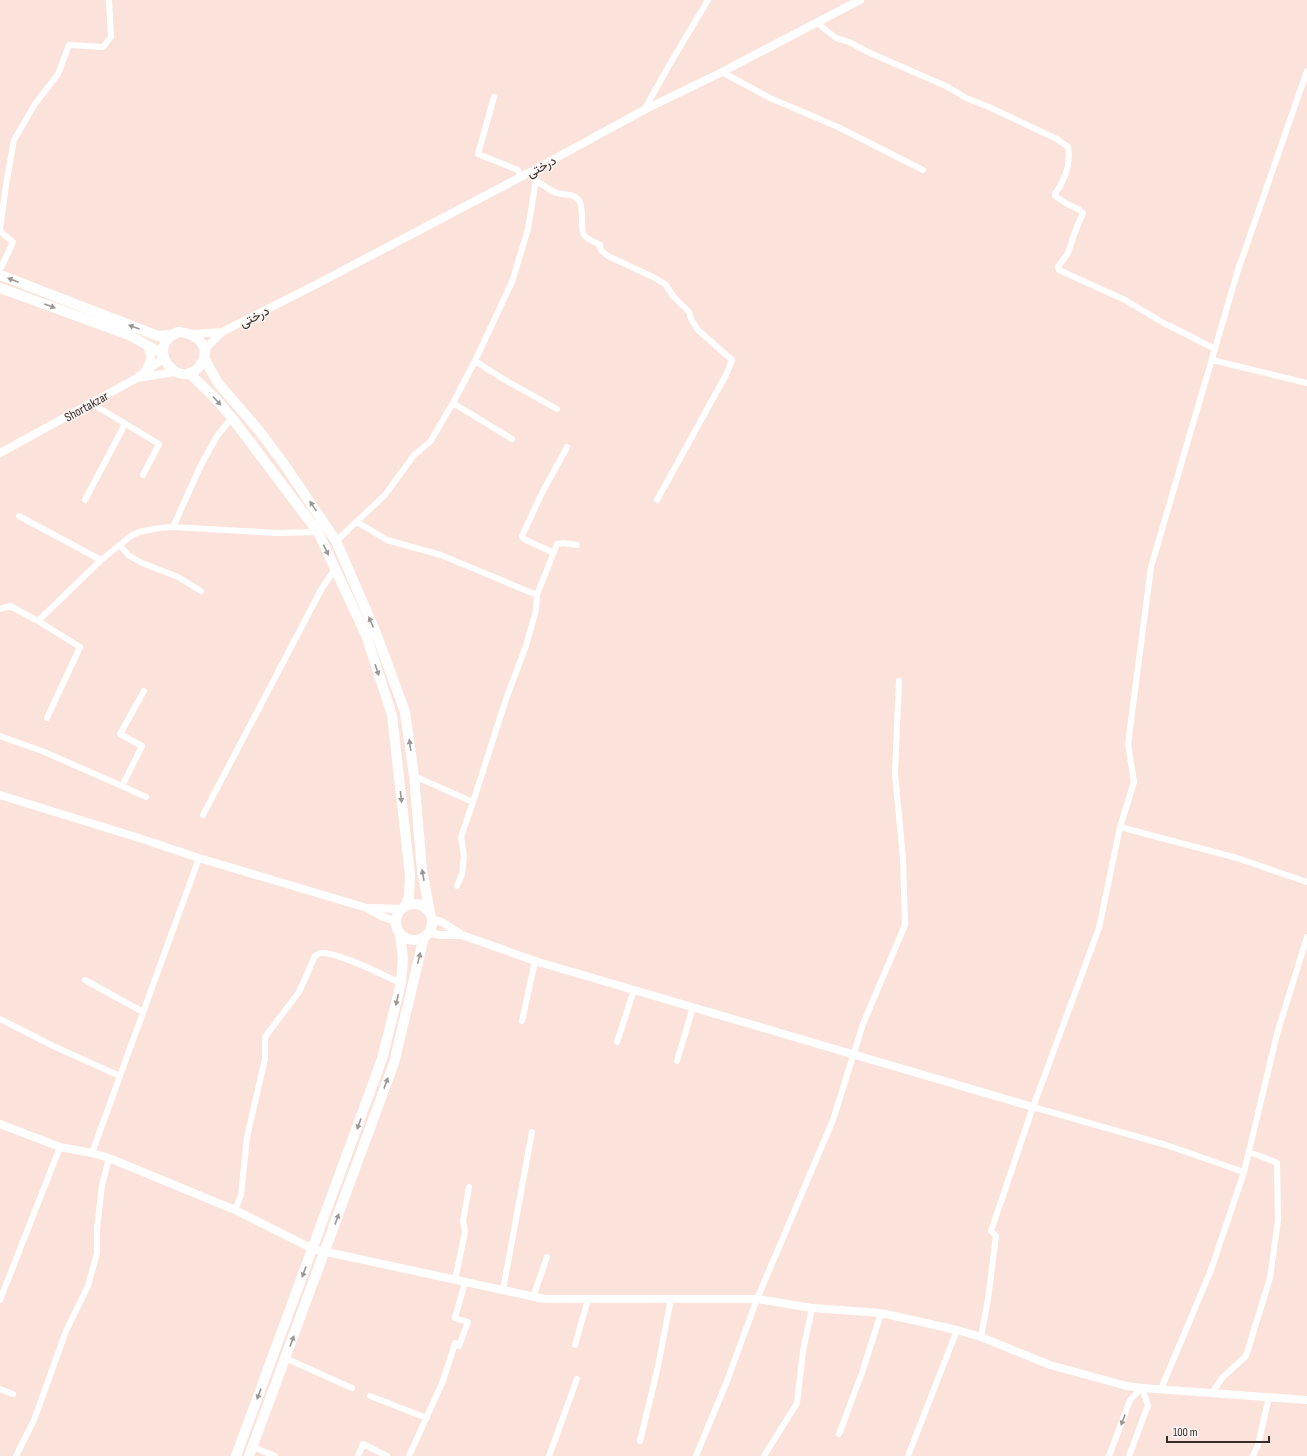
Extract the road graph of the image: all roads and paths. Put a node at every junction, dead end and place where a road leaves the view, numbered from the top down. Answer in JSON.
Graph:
{"nodes":[{"id":1,"x":109,"y":0,"type":"edge"},
{"id":2,"x":708,"y":0,"type":"edge"},
{"id":3,"x":860,"y":0,"type":"edge"},
{"id":4,"x":817,"y":23,"type":"junction"},
{"id":5,"x":1307,"y":71,"type":"edge"},
{"id":6,"x":722,"y":72,"type":"junction"},
{"id":7,"x":494,"y":97,"type":"dead end"},
{"id":8,"x":644,"y":110,"type":"junction"},
{"id":9,"x":534,"y":170,"type":"junction"},
{"id":10,"x":923,"y":170,"type":"dead end"},
{"id":11,"x":522,"y":177,"type":"junction"},
{"id":12,"x":536,"y":180,"type":"junction"},
{"id":13,"x":0,"y":230,"type":"edge"},
{"id":14,"x":0,"y":270,"type":"edge"},
{"id":15,"x":0,"y":275,"type":"edge"},
{"id":16,"x":0,"y":288,"type":"edge"},
{"id":17,"x":222,"y":332,"type":"junction"},
{"id":18,"x":192,"y":334,"type":"junction"},
{"id":19,"x":172,"y":335,"type":"junction"},
{"id":20,"x":147,"y":345,"type":"junction"},
{"id":21,"x":1215,"y":349,"type":"junction"},
{"id":22,"x":204,"y":354,"type":"junction"},
{"id":23,"x":164,"y":356,"type":"junction"},
{"id":24,"x":1212,"y":360,"type":"junction"},
{"id":25,"x":475,"y":361,"type":"junction"},
{"id":26,"x":145,"y":371,"type":"junction"},
{"id":27,"x":175,"y":372,"type":"junction"},
{"id":28,"x":189,"y":373,"type":"junction"},
{"id":29,"x":137,"y":378,"type":"junction"},
{"id":30,"x":1307,"y":383,"type":"edge"},
{"id":31,"x":453,"y":402,"type":"junction"},
{"id":32,"x":91,"y":403,"type":"junction"},
{"id":33,"x":557,"y":409,"type":"dead end"},
{"id":34,"x":232,"y":418,"type":"junction"},
{"id":35,"x":125,"y":424,"type":"junction"},
{"id":36,"x":512,"y":439,"type":"dead end"},
{"id":37,"x":567,"y":447,"type":"dead end"},
{"id":38,"x":0,"y":453,"type":"edge"},
{"id":39,"x":143,"y":475,"type":"dead end"},
{"id":40,"x":85,"y":500,"type":"dead end"},
{"id":41,"x":657,"y":500,"type":"dead end"},
{"id":42,"x":20,"y":516,"type":"dead end"},
{"id":43,"x":356,"y":522,"type":"junction"},
{"id":44,"x":173,"y":527,"type":"junction"},
{"id":45,"x":318,"y":532,"type":"junction"},
{"id":46,"x":336,"y":541,"type":"junction"},
{"id":47,"x":120,"y":545,"type":"junction"},
{"id":48,"x":577,"y":545,"type":"dead end"},
{"id":49,"x":554,"y":553,"type":"junction"},
{"id":50,"x":101,"y":560,"type":"junction"},
{"id":51,"x":335,"y":569,"type":"junction"},
{"id":52,"x":201,"y":591,"type":"dead end"},
{"id":53,"x":537,"y":595,"type":"junction"},
{"id":54,"x":0,"y":609,"type":"edge"},
{"id":55,"x":38,"y":621,"type":"junction"},
{"id":56,"x":899,"y":681,"type":"dead end"},
{"id":57,"x":144,"y":691,"type":"dead end"},
{"id":58,"x":47,"y":718,"type":"dead end"},
{"id":59,"x":0,"y":736,"type":"edge"},
{"id":60,"x":414,"y":776,"type":"junction"},
{"id":61,"x":122,"y":786,"type":"junction"},
{"id":62,"x":0,"y":795,"type":"edge"},
{"id":63,"x":146,"y":797,"type":"dead end"},
{"id":64,"x":474,"y":802,"type":"junction"},
{"id":65,"x":203,"y":815,"type":"dead end"},
{"id":66,"x":1120,"y":827,"type":"junction"},
{"id":67,"x":199,"y":858,"type":"junction"},
{"id":68,"x":1307,"y":882,"type":"edge"},
{"id":69,"x":457,"y":886,"type":"dead end"},
{"id":70,"x":403,"y":907,"type":"junction"},
{"id":71,"x":367,"y":908,"type":"junction"},
{"id":72,"x":431,"y":916,"type":"junction"},
{"id":73,"x":396,"y":922,"type":"junction"},
{"id":74,"x":400,"y":934,"type":"junction"},
{"id":75,"x":426,"y":935,"type":"junction"},
{"id":76,"x":462,"y":935,"type":"junction"},
{"id":77,"x":1307,"y":937,"type":"edge"},
{"id":78,"x":535,"y":961,"type":"junction"},
{"id":79,"x":85,"y":980,"type":"dead end"},
{"id":80,"x":401,"y":983,"type":"junction"},
{"id":81,"x":634,"y":990,"type":"junction"},
{"id":82,"x":693,"y":1007,"type":"junction"},
{"id":83,"x":143,"y":1012,"type":"junction"},
{"id":84,"x":0,"y":1019,"type":"edge"},
{"id":85,"x":522,"y":1021,"type":"dead end"},
{"id":86,"x":617,"y":1042,"type":"dead end"},
{"id":87,"x":855,"y":1054,"type":"junction"},
{"id":88,"x":677,"y":1061,"type":"dead end"},
{"id":89,"x":120,"y":1076,"type":"junction"},
{"id":90,"x":1033,"y":1107,"type":"junction"},
{"id":91,"x":0,"y":1124,"type":"edge"},
{"id":92,"x":532,"y":1132,"type":"dead end"},
{"id":93,"x":60,"y":1147,"type":"junction"},
{"id":94,"x":1249,"y":1152,"type":"junction"},
{"id":95,"x":92,"y":1153,"type":"junction"},
{"id":96,"x":109,"y":1158,"type":"junction"},
{"id":97,"x":1244,"y":1172,"type":"junction"},
{"id":98,"x":469,"y":1187,"type":"dead end"},
{"id":99,"x":235,"y":1210,"type":"junction"},
{"id":100,"x":313,"y":1249,"type":"junction"},
{"id":101,"x":325,"y":1252,"type":"junction"},
{"id":102,"x":546,"y":1258,"type":"dead end"},
{"id":103,"x":455,"y":1280,"type":"junction"},
{"id":104,"x":465,"y":1282,"type":"junction"},
{"id":105,"x":503,"y":1290,"type":"junction"},
{"id":106,"x":533,"y":1297,"type":"junction"},
{"id":107,"x":588,"y":1299,"type":"junction"},
{"id":108,"x":671,"y":1299,"type":"junction"},
{"id":109,"x":757,"y":1299,"type":"junction"},
{"id":110,"x":0,"y":1300,"type":"edge"},
{"id":111,"x":812,"y":1308,"type":"junction"},
{"id":112,"x":881,"y":1313,"type":"junction"},
{"id":113,"x":957,"y":1330,"type":"junction"},
{"id":114,"x":981,"y":1337,"type":"junction"},
{"id":115,"x":575,"y":1345,"type":"dead end"},
{"id":116,"x":285,"y":1358,"type":"junction"},
{"id":117,"x":577,"y":1379,"type":"dead end"},
{"id":118,"x":352,"y":1388,"type":"dead end"},
{"id":119,"x":1142,"y":1388,"type":"junction"},
{"id":120,"x":0,"y":1389,"type":"edge"},
{"id":121,"x":1161,"y":1389,"type":"junction"},
{"id":122,"x":1212,"y":1393,"type":"junction"},
{"id":123,"x":13,"y":1394,"type":"dead end"},
{"id":124,"x":370,"y":1396,"type":"dead end"},
{"id":125,"x":1269,"y":1397,"type":"junction"},
{"id":126,"x":1307,"y":1400,"type":"edge"},
{"id":127,"x":427,"y":1418,"type":"junction"},
{"id":128,"x":839,"y":1434,"type":"dead end"},
{"id":129,"x":640,"y":1441,"type":"dead end"},
{"id":130,"x":251,"y":1451,"type":"edge"},
{"id":131,"x":16,"y":1456,"type":"edge"},
{"id":132,"x":236,"y":1456,"type":"edge"},
{"id":133,"x":276,"y":1456,"type":"edge"},
{"id":134,"x":358,"y":1456,"type":"edge"},
{"id":135,"x":387,"y":1456,"type":"edge"},
{"id":136,"x":409,"y":1456,"type":"edge"},
{"id":137,"x":549,"y":1456,"type":"edge"},
{"id":138,"x":696,"y":1456,"type":"edge"},
{"id":139,"x":764,"y":1456,"type":"edge"},
{"id":140,"x":908,"y":1456,"type":"edge"},
{"id":141,"x":1109,"y":1456,"type":"edge"},
{"id":142,"x":1129,"y":1456,"type":"edge"},
{"id":143,"x":1253,"y":1456,"type":"edge"}],
"edges":[{"from":1,"to":13,"type":"street"},
{"from":2,"to":8,"type":"street"},
{"from":3,"to":4,"type":"street","name":"درختی"},
{"from":4,"to":6,"type":"street","name":"درختی"},
{"from":4,"to":21,"type":"street"},
{"from":5,"to":21,"type":"street"},
{"from":6,"to":8,"type":"street","name":"درختی"},
{"from":6,"to":10,"type":"street"},
{"from":7,"to":11,"type":"street"},
{"from":8,"to":9,"type":"street","name":"درختی"},
{"from":9,"to":11,"type":"street","name":"درختی"},
{"from":9,"to":12,"type":"street"},
{"from":11,"to":17,"type":"street","name":"درختی"},
{"from":12,"to":25,"type":"street"},
{"from":12,"to":41,"type":"street"},
{"from":13,"to":14,"type":"street"},
{"from":19,"to":15,"type":"highway","one_way":true},
{"from":16,"to":20,"type":"highway","one_way":true},
{"from":17,"to":18,"type":"street"},
{"from":17,"to":22,"type":"street"},
{"from":18,"to":19,"type":"highway"},
{"from":18,"to":22,"type":"highway"},
{"from":19,"to":23,"type":"highway"},
{"from":20,"to":23,"type":"highway"},
{"from":20,"to":26,"type":"street"},
{"from":21,"to":24,"type":"street"},
{"from":22,"to":28,"type":"highway"},
{"from":46,"to":22,"type":"highway","one_way":true},
{"from":23,"to":26,"type":"street"},
{"from":23,"to":27,"type":"highway"},
{"from":24,"to":30,"type":"street"},
{"from":24,"to":66,"type":"street"},
{"from":25,"to":31,"type":"street"},
{"from":25,"to":33,"type":"street"},
{"from":26,"to":29,"type":"street"},
{"from":27,"to":28,"type":"highway"},
{"from":27,"to":29,"type":"street","name":"Shortakzar"},
{"from":28,"to":34,"type":"highway","one_way":true},
{"from":29,"to":32,"type":"street","name":"Shortakzar"},
{"from":31,"to":36,"type":"street"},
{"from":31,"to":43,"type":"street"},
{"from":32,"to":35,"type":"street"},
{"from":32,"to":38,"type":"street","name":"Shortakzar"},
{"from":34,"to":44,"type":"street"},
{"from":34,"to":45,"type":"highway"},
{"from":35,"to":39,"type":"street"},
{"from":35,"to":40,"type":"street"},
{"from":37,"to":49,"type":"street"},
{"from":42,"to":50,"type":"street"},
{"from":43,"to":46,"type":"street"},
{"from":43,"to":53,"type":"street"},
{"from":44,"to":45,"type":"street"},
{"from":44,"to":47,"type":"street"},
{"from":45,"to":51,"type":"highway","one_way":true},
{"from":60,"to":46,"type":"highway","one_way":true},
{"from":47,"to":50,"type":"street"},
{"from":47,"to":52,"type":"street"},
{"from":48,"to":49,"type":"street"},
{"from":49,"to":53,"type":"street"},
{"from":50,"to":55,"type":"street"},
{"from":51,"to":65,"type":"street"},
{"from":51,"to":70,"type":"highway","one_way":true},
{"from":53,"to":64,"type":"street"},
{"from":54,"to":55,"type":"street"},
{"from":55,"to":58,"type":"street"},
{"from":56,"to":87,"type":"street"},
{"from":57,"to":61,"type":"street"},
{"from":59,"to":61,"type":"street"},
{"from":60,"to":64,"type":"street"},
{"from":72,"to":60,"type":"highway","one_way":true},
{"from":61,"to":63,"type":"street"},
{"from":62,"to":67,"type":"street"},
{"from":64,"to":69,"type":"street"},
{"from":66,"to":68,"type":"street"},
{"from":66,"to":90,"type":"street"},
{"from":67,"to":71,"type":"street"},
{"from":67,"to":83,"type":"street"},
{"from":70,"to":71,"type":"street"},
{"from":70,"to":72,"type":"highway"},
{"from":70,"to":73,"type":"highway"},
{"from":71,"to":73,"type":"street"},
{"from":72,"to":75,"type":"highway"},
{"from":72,"to":76,"type":"street"},
{"from":73,"to":74,"type":"highway"},
{"from":74,"to":75,"type":"highway"},
{"from":74,"to":80,"type":"highway"},
{"from":75,"to":76,"type":"street"},
{"from":101,"to":75,"type":"highway","one_way":true},
{"from":76,"to":78,"type":"street"},
{"from":77,"to":94,"type":"street"},
{"from":78,"to":81,"type":"street"},
{"from":78,"to":85,"type":"street"},
{"from":79,"to":83,"type":"street"},
{"from":80,"to":99,"type":"street"},
{"from":80,"to":100,"type":"highway","one_way":true},
{"from":81,"to":82,"type":"street"},
{"from":81,"to":86,"type":"street"},
{"from":82,"to":87,"type":"street"},
{"from":82,"to":88,"type":"street"},
{"from":83,"to":89,"type":"street"},
{"from":84,"to":89,"type":"street"},
{"from":87,"to":90,"type":"street"},
{"from":87,"to":109,"type":"street"},
{"from":89,"to":95,"type":"street"},
{"from":90,"to":97,"type":"street"},
{"from":90,"to":114,"type":"street"},
{"from":91,"to":93,"type":"street"},
{"from":92,"to":105,"type":"street"},
{"from":93,"to":95,"type":"street"},
{"from":93,"to":110,"type":"street"},
{"from":94,"to":97,"type":"street"},
{"from":94,"to":122,"type":"street"},
{"from":95,"to":96,"type":"street"},
{"from":96,"to":99,"type":"street"},
{"from":96,"to":131,"type":"street"},
{"from":97,"to":121,"type":"street"},
{"from":98,"to":103,"type":"street"},
{"from":99,"to":100,"type":"street"},
{"from":100,"to":101,"type":"street"},
{"from":100,"to":132,"type":"highway","one_way":true},
{"from":101,"to":103,"type":"street"},
{"from":116,"to":101,"type":"highway","one_way":true},
{"from":102,"to":106,"type":"street"},
{"from":103,"to":104,"type":"street"},
{"from":104,"to":105,"type":"street"},
{"from":104,"to":127,"type":"street"},
{"from":105,"to":106,"type":"street"},
{"from":106,"to":107,"type":"street"},
{"from":107,"to":108,"type":"street"},
{"from":107,"to":115,"type":"street"},
{"from":108,"to":109,"type":"street"},
{"from":108,"to":129,"type":"street"},
{"from":109,"to":111,"type":"street"},
{"from":109,"to":138,"type":"street"},
{"from":111,"to":112,"type":"street"},
{"from":111,"to":139,"type":"street"},
{"from":112,"to":113,"type":"street"},
{"from":112,"to":128,"type":"street"},
{"from":113,"to":114,"type":"street"},
{"from":113,"to":140,"type":"street"},
{"from":114,"to":119,"type":"street"},
{"from":116,"to":118,"type":"street"},
{"from":116,"to":130,"type":"highway"},
{"from":117,"to":137,"type":"street"},
{"from":119,"to":121,"type":"street"},
{"from":119,"to":141,"type":"street","one_way":true},
{"from":119,"to":142,"type":"street"},
{"from":120,"to":123,"type":"street"},
{"from":121,"to":122,"type":"street"},
{"from":122,"to":125,"type":"street"},
{"from":124,"to":127,"type":"street"},
{"from":125,"to":126,"type":"street"},
{"from":125,"to":143,"type":"street"},
{"from":127,"to":136,"type":"street"},
{"from":130,"to":133,"type":"street"},
{"from":134,"to":135,"type":"street"}]}
